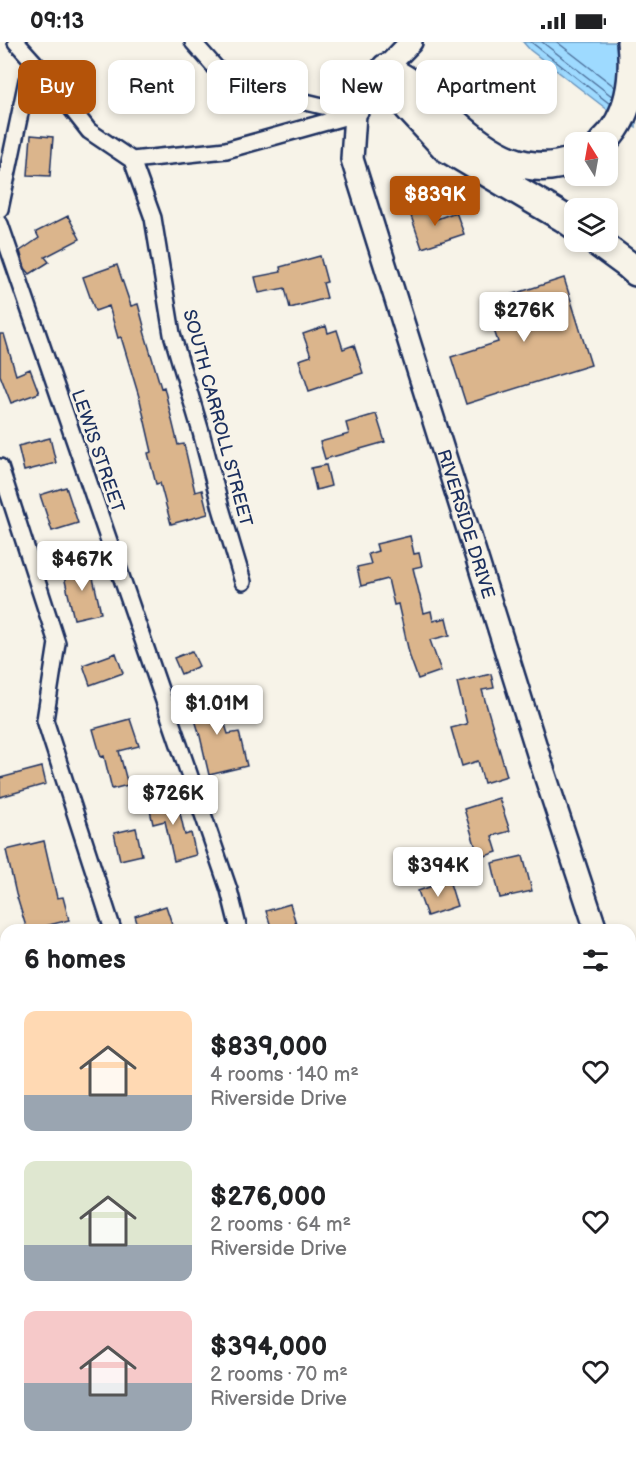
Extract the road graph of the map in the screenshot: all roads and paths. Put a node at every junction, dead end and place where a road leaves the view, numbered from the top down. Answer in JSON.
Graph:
{"nodes":[{"id":1,"x":16,"y":42,"type":"edge"},
{"id":2,"x":193,"y":42,"type":"edge"},
{"id":3,"x":411,"y":42,"type":"edge"},
{"id":4,"x":631,"y":42,"type":"edge"},
{"id":5,"x":32,"y":60,"type":"edge"},
{"id":6,"x":394,"y":60,"type":"edge"},
{"id":7,"x":404,"y":80,"type":"edge"},
{"id":8,"x":404,"y":100,"type":"edge"},
{"id":9,"x":320,"y":106,"type":"edge"},
{"id":10,"x":20,"y":114,"type":"edge"},
{"id":11,"x":76,"y":114,"type":"edge"},
{"id":12,"x":355,"y":114,"type":"joint"},
{"id":13,"x":613,"y":132,"type":"edge"},
{"id":14,"x":132,"y":159,"type":"junction"},
{"id":15,"x":564,"y":164,"type":"edge"},
{"id":16,"x":0,"y":209,"type":"edge"},
{"id":17,"x":564,"y":219,"type":"edge"},
{"id":18,"x":0,"y":224,"type":"edge"},
{"id":19,"x":611,"y":252,"type":"edge"},
{"id":20,"x":636,"y":272,"type":"edge"},
{"id":21,"x":0,"y":467,"type":"edge"},
{"id":22,"x":243,"y":582,"type":"dead end"},
{"id":23,"x":111,"y":924,"type":"edge"},
{"id":24,"x":238,"y":924,"type":"edge"},
{"id":25,"x":594,"y":924,"type":"edge"}],
"edges":[{"from":1,"to":5,"type":"street"},
{"from":2,"to":9,"type":"street"},
{"from":3,"to":6,"type":"street"},
{"from":4,"to":13,"type":"highway"},
{"from":7,"to":15,"type":"highway"},
{"from":8,"to":17,"type":"highway"},
{"from":10,"to":16,"type":"street"},
{"from":11,"to":14,"type":"street"},
{"from":12,"to":14,"type":"street"},
{"from":12,"to":25,"type":"street","name":"RIVERSIDE DRIVE"},
{"from":14,"to":22,"type":"street","name":"SOUTH CARROLL STREET"},
{"from":18,"to":24,"type":"street","name":"LEWIS STREET"},
{"from":19,"to":20,"type":"highway"},
{"from":21,"to":23,"type":"street"}]}
